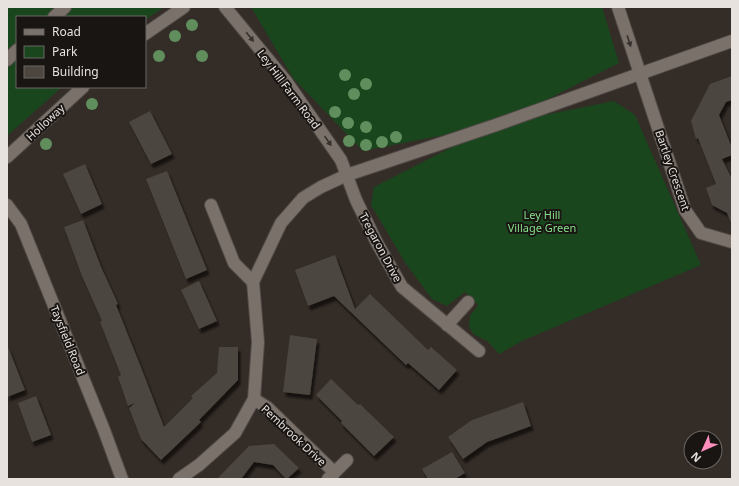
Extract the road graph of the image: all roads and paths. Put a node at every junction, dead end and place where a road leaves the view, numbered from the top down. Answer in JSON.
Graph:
{"nodes":[{"id":1,"x":65,"y":7,"type":"edge"},
{"id":2,"x":184,"y":7,"type":"edge"},
{"id":3,"x":225,"y":7,"type":"edge"},
{"id":4,"x":618,"y":7,"type":"edge"},
{"id":5,"x":55,"y":16,"type":"edge"},
{"id":6,"x":146,"y":33,"type":"edge"},
{"id":7,"x":732,"y":41,"type":"edge"},
{"id":8,"x":16,"y":51,"type":"edge"},
{"id":9,"x":7,"y":60,"type":"edge"},
{"id":10,"x":640,"y":74,"type":"junction"},
{"id":11,"x":82,"y":88,"type":"edge"},
{"id":12,"x":9,"y":152,"type":"edge"},
{"id":13,"x":347,"y":175,"type":"junction"},
{"id":14,"x":7,"y":205,"type":"edge"},
{"id":15,"x":210,"y":205,"type":"dead end"},
{"id":16,"x":732,"y":242,"type":"edge"},
{"id":17,"x":253,"y":282,"type":"junction"},
{"id":18,"x":468,"y":302,"type":"dead end"},
{"id":19,"x":447,"y":325,"type":"junction"},
{"id":20,"x":479,"y":351,"type":"dead end"},
{"id":21,"x":254,"y":399,"type":"junction"},
{"id":22,"x":347,"y":460,"type":"dead end"},
{"id":23,"x":331,"y":475,"type":"edge"},
{"id":24,"x":122,"y":479,"type":"edge"},
{"id":25,"x":178,"y":479,"type":"edge"}],
"edges":[{"from":1,"to":5,"type":"street"},
{"from":2,"to":6,"type":"street"},
{"from":3,"to":13,"type":"street","name":"Ley Hill Farm Road","one_way":true},
{"from":4,"to":10,"type":"street","name":"Bartley Crescent","one_way":true},
{"from":7,"to":10,"type":"street"},
{"from":8,"to":9,"type":"street"},
{"from":10,"to":13,"type":"street"},
{"from":10,"to":16,"type":"street","name":"Bartley Crescent"},
{"from":11,"to":12,"type":"street","name":"Holloway"},
{"from":13,"to":17,"type":"street"},
{"from":13,"to":19,"type":"street","name":"Tregaron Drive"},
{"from":14,"to":24,"type":"street","name":"Taysfield Road"},
{"from":15,"to":17,"type":"street"},
{"from":17,"to":21,"type":"street"},
{"from":18,"to":19,"type":"street"},
{"from":19,"to":20,"type":"street","name":"Tregaron Drive"},
{"from":21,"to":23,"type":"street","name":"Pembrook Drive"},
{"from":21,"to":25,"type":"street"},
{"from":22,"to":23,"type":"street","name":"Pembrook Drive"}]}
